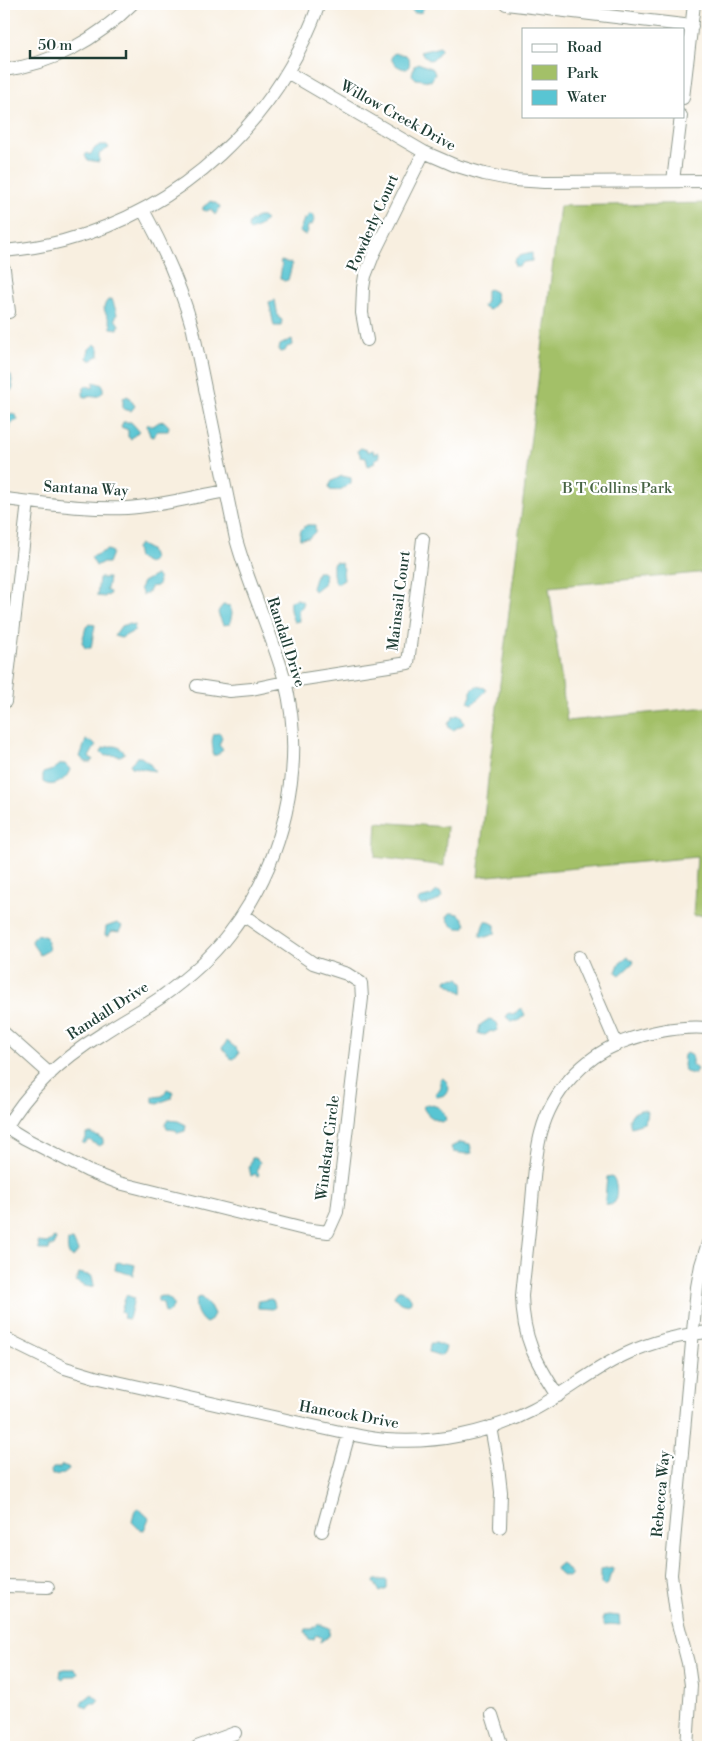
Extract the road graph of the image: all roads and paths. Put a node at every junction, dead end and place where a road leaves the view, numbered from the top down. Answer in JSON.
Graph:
{"nodes":[{"id":1,"x":132,"y":4,"type":"edge"},
{"id":2,"x":319,"y":4,"type":"edge"},
{"id":3,"x":506,"y":4,"type":"edge"},
{"id":4,"x":694,"y":4,"type":"edge"},
{"id":5,"x":692,"y":26,"type":"junction"},
{"id":6,"x":4,"y":70,"type":"edge"},
{"id":7,"x":288,"y":72,"type":"junction"},
{"id":8,"x":684,"y":90,"type":"edge"},
{"id":9,"x":681,"y":118,"type":"edge"},
{"id":10,"x":424,"y":152,"type":"junction"},
{"id":11,"x":708,"y":180,"type":"edge"},
{"id":12,"x":673,"y":181,"type":"junction"},
{"id":13,"x":143,"y":210,"type":"junction"},
{"id":14,"x":4,"y":251,"type":"edge"},
{"id":15,"x":4,"y":269,"type":"edge"},
{"id":16,"x":9,"y":312,"type":"dead end"},
{"id":17,"x":366,"y":340,"type":"dead end"},
{"id":18,"x":226,"y":491,"type":"junction"},
{"id":19,"x":4,"y":499,"type":"edge"},
{"id":20,"x":28,"y":502,"type":"junction"},
{"id":21,"x":423,"y":539,"type":"dead end"},
{"id":22,"x":285,"y":682,"type":"junction"},
{"id":23,"x":197,"y":686,"type":"dead end"},
{"id":24,"x":5,"y":702,"type":"dead end"},
{"id":25,"x":243,"y":915,"type":"junction"},
{"id":26,"x":579,"y":957,"type":"dead end"},
{"id":27,"x":708,"y":1028,"type":"edge"},
{"id":28,"x":4,"y":1033,"type":"edge"},
{"id":29,"x":617,"y":1045,"type":"junction"},
{"id":30,"x":50,"y":1074,"type":"junction"},
{"id":31,"x":5,"y":1129,"type":"edge"},
{"id":32,"x":708,"y":1243,"type":"edge"},
{"id":33,"x":708,"y":1332,"type":"edge"},
{"id":34,"x":692,"y":1333,"type":"junction"},
{"id":35,"x":4,"y":1338,"type":"edge"},
{"id":36,"x":558,"y":1396,"type":"junction"},
{"id":37,"x":491,"y":1427,"type":"junction"},
{"id":38,"x":349,"y":1434,"type":"junction"},
{"id":39,"x":500,"y":1527,"type":"dead end"},
{"id":40,"x":322,"y":1531,"type":"dead end"},
{"id":41,"x":4,"y":1586,"type":"edge"},
{"id":42,"x":48,"y":1587,"type":"dead end"},
{"id":43,"x":492,"y":1715,"type":"dead end"},
{"id":44,"x":235,"y":1733,"type":"dead end"},
{"id":45,"x":197,"y":1747,"type":"edge"},
{"id":46,"x":502,"y":1747,"type":"edge"},
{"id":47,"x":687,"y":1747,"type":"edge"}],
"edges":[{"from":1,"to":6,"type":"street"},
{"from":2,"to":7,"type":"street"},
{"from":3,"to":5,"type":"street"},
{"from":4,"to":5,"type":"street"},
{"from":5,"to":8,"type":"street"},
{"from":7,"to":10,"type":"street","name":"Willow Creek Drive"},
{"from":7,"to":13,"type":"street"},
{"from":9,"to":12,"type":"street"},
{"from":10,"to":12,"type":"street","name":"Willow Creek Drive"},
{"from":10,"to":17,"type":"street","name":"Powderly Court"},
{"from":11,"to":12,"type":"street","name":"Willow Creek Drive"},
{"from":13,"to":14,"type":"street"},
{"from":13,"to":18,"type":"street","name":"Randall Drive"},
{"from":15,"to":16,"type":"street"},
{"from":18,"to":20,"type":"street","name":"Santana Way"},
{"from":18,"to":22,"type":"street","name":"Randall Drive"},
{"from":19,"to":20,"type":"street","name":"Santana Way"},
{"from":20,"to":24,"type":"street"},
{"from":21,"to":22,"type":"street","name":"Mainsail Court"},
{"from":22,"to":23,"type":"street"},
{"from":22,"to":25,"type":"street","name":"Randall Drive"},
{"from":25,"to":30,"type":"street","name":"Randall Drive"},
{"from":25,"to":31,"type":"street","name":"Windstar Circle"},
{"from":26,"to":29,"type":"street"},
{"from":27,"to":29,"type":"street"},
{"from":28,"to":30,"type":"street"},
{"from":29,"to":36,"type":"street"},
{"from":30,"to":31,"type":"street","name":"Randall Drive"},
{"from":32,"to":34,"type":"street","name":"Rebecca Way"},
{"from":33,"to":34,"type":"street","name":"Hancock Drive"},
{"from":34,"to":36,"type":"street","name":"Hancock Drive"},
{"from":34,"to":47,"type":"street","name":"Rebecca Way"},
{"from":35,"to":38,"type":"street","name":"Hancock Drive"},
{"from":36,"to":37,"type":"street","name":"Hancock Drive"},
{"from":37,"to":38,"type":"street","name":"Hancock Drive"},
{"from":37,"to":39,"type":"street"},
{"from":38,"to":40,"type":"street"},
{"from":41,"to":42,"type":"street"},
{"from":43,"to":46,"type":"street"},
{"from":44,"to":45,"type":"street"}]}
